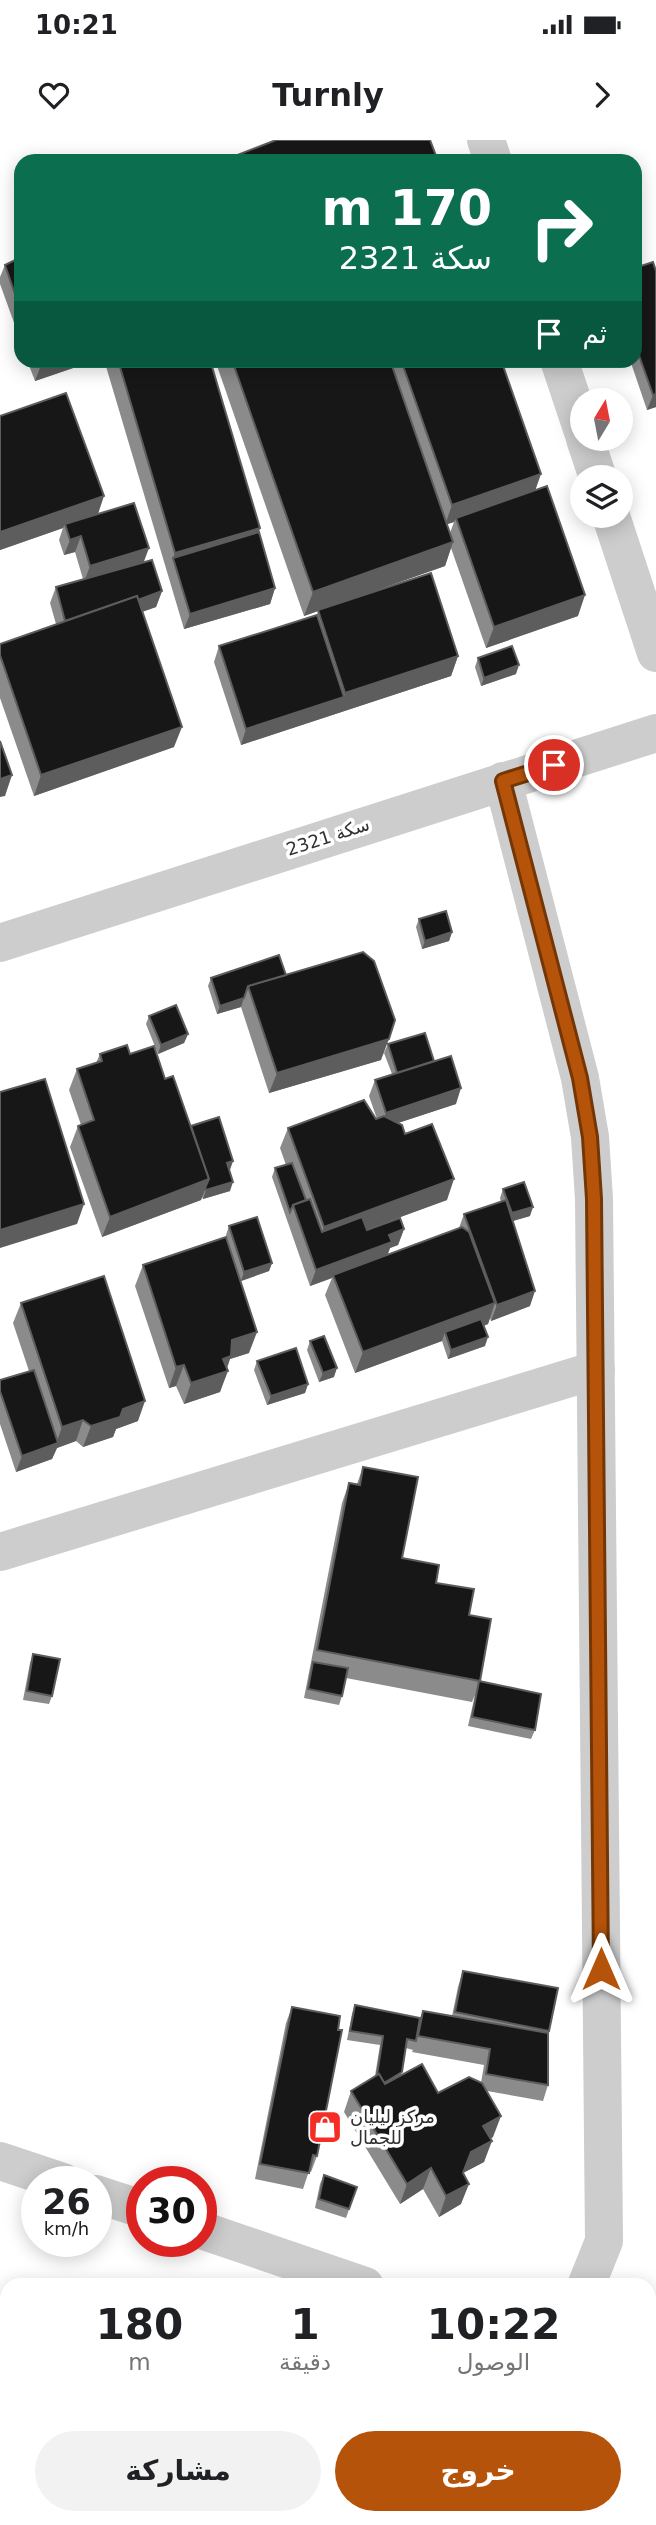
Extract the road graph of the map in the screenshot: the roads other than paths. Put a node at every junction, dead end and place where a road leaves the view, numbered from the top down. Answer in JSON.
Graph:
{"nodes":[{"id":1,"x":562,"y":368,"type":"edge"},
{"id":2,"x":570,"y":393,"type":"edge"},
{"id":3,"x":615,"y":528,"type":"edge"},
{"id":4,"x":656,"y":653,"type":"edge"},
{"id":5,"x":656,"y":733,"type":"edge"},
{"id":6,"x":503,"y":781,"type":"junction"},
{"id":7,"x":0,"y":943,"type":"edge"},
{"id":8,"x":596,"y":1370,"type":"junction"},
{"id":9,"x":0,"y":1552,"type":"edge"},
{"id":10,"x":0,"y":2161,"type":"edge"},
{"id":11,"x":21,"y":2168,"type":"edge"},
{"id":12,"x":217,"y":2235,"type":"edge"},
{"id":13,"x":342,"y":2278,"type":"edge"},
{"id":14,"x":589,"y":2278,"type":"edge"}],
"edges":[{"from":1,"to":2,"type":"street"},
{"from":3,"to":4,"type":"street"},
{"from":5,"to":6,"type":"street","name":"سكة 2321"},
{"from":6,"to":7,"type":"street","name":"سكة 2321"},
{"from":6,"to":8,"type":"street"},
{"from":8,"to":9,"type":"street"},
{"from":8,"to":14,"type":"street"},
{"from":10,"to":11,"type":"street"},
{"from":12,"to":13,"type":"street"}]}
